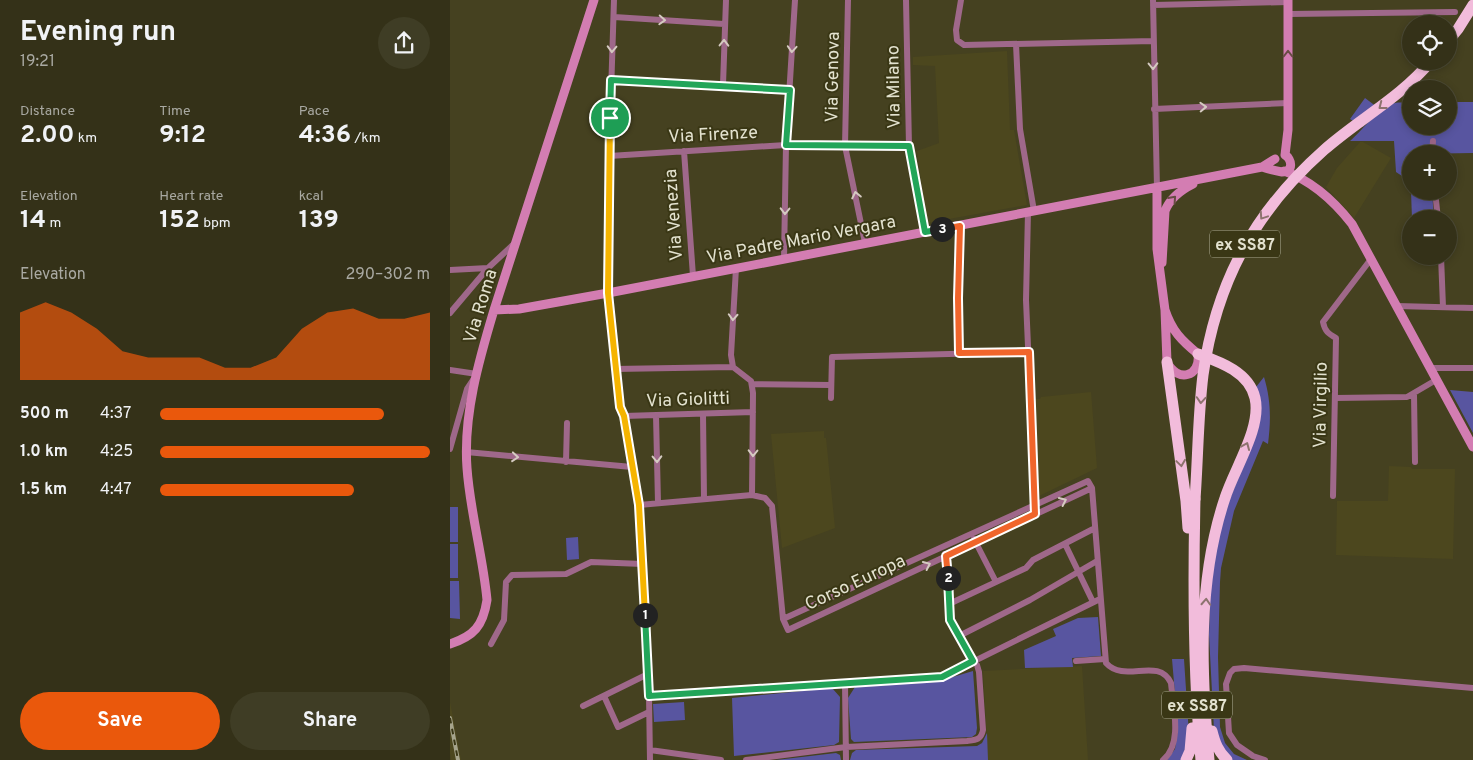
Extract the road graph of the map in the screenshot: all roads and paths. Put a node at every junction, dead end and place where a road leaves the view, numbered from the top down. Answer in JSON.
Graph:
{"nodes":[{"id":1,"x":594,"y":0,"type":"edge"},
{"id":2,"x":614,"y":0,"type":"edge"},
{"id":3,"x":726,"y":0,"type":"edge"},
{"id":4,"x":795,"y":0,"type":"edge"},
{"id":5,"x":848,"y":0,"type":"edge"},
{"id":6,"x":906,"y":0,"type":"edge"},
{"id":7,"x":961,"y":0,"type":"edge"},
{"id":8,"x":1288,"y":1,"type":"edge"},
{"id":9,"x":1153,"y":3,"type":"edge"},
{"id":10,"x":1473,"y":6,"type":"edge"},
{"id":11,"x":1455,"y":12,"type":"dead end"},
{"id":12,"x":1288,"y":14,"type":"junction"},
{"id":13,"x":614,"y":17,"type":"junction"},
{"id":14,"x":724,"y":24,"type":"junction"},
{"id":15,"x":1457,"y":29,"type":"edge"},
{"id":16,"x":1153,"y":41,"type":"junction"},
{"id":17,"x":1016,"y":44,"type":"junction"},
{"id":18,"x":1424,"y":70,"type":"edge"},
{"id":19,"x":611,"y":80,"type":"junction"},
{"id":20,"x":723,"y":85,"type":"junction"},
{"id":21,"x":790,"y":90,"type":"junction"},
{"id":22,"x":1288,"y":103,"type":"junction"},
{"id":23,"x":1154,"y":109,"type":"junction"},
{"id":24,"x":1433,"y":142,"type":"dead end"},
{"id":25,"x":786,"y":145,"type":"junction"},
{"id":26,"x":1433,"y":145,"type":"edge"},
{"id":27,"x":845,"y":146,"type":"junction"},
{"id":28,"x":909,"y":146,"type":"junction"},
{"id":29,"x":684,"y":151,"type":"junction"},
{"id":30,"x":1285,"y":155,"type":"junction"},
{"id":31,"x":608,"y":156,"type":"junction"},
{"id":32,"x":1275,"y":159,"type":"junction"},
{"id":33,"x":1291,"y":162,"type":"junction"},
{"id":34,"x":1262,"y":167,"type":"junction"},
{"id":35,"x":1281,"y":171,"type":"junction"},
{"id":36,"x":1300,"y":177,"type":"junction"},
{"id":37,"x":1200,"y":180,"type":"junction"},
{"id":38,"x":1157,"y":188,"type":"junction"},
{"id":39,"x":1031,"y":212,"type":"junction"},
{"id":40,"x":960,"y":226,"type":"junction"},
{"id":41,"x":925,"y":232,"type":"junction"},
{"id":42,"x":517,"y":241,"type":"junction"},
{"id":43,"x":865,"y":243,"type":"junction"},
{"id":44,"x":784,"y":258,"type":"junction"},
{"id":45,"x":1371,"y":259,"type":"junction"},
{"id":46,"x":1441,"y":265,"type":"edge"},
{"id":47,"x":488,"y":268,"type":"junction"},
{"id":48,"x":736,"y":268,"type":"junction"},
{"id":49,"x":450,"y":270,"type":"edge"},
{"id":50,"x":693,"y":276,"type":"junction"},
{"id":51,"x":1160,"y":280,"type":"junction"},
{"id":52,"x":608,"y":293,"type":"junction"},
{"id":53,"x":1397,"y":306,"type":"junction"},
{"id":54,"x":1443,"y":307,"type":"junction"},
{"id":55,"x":1473,"y":308,"type":"edge"},
{"id":56,"x":494,"y":310,"type":"junction"},
{"id":57,"x":1165,"y":310,"type":"junction"},
{"id":58,"x":450,"y":313,"type":"edge"},
{"id":59,"x":1029,"y":352,"type":"junction"},
{"id":60,"x":959,"y":353,"type":"junction"},
{"id":61,"x":1198,"y":354,"type":"junction"},
{"id":62,"x":1167,"y":362,"type":"junction"},
{"id":63,"x":733,"y":367,"type":"junction"},
{"id":64,"x":1430,"y":368,"type":"junction"},
{"id":65,"x":1473,"y":368,"type":"edge"},
{"id":66,"x":616,"y":369,"type":"junction"},
{"id":67,"x":450,"y":370,"type":"edge"},
{"id":68,"x":477,"y":374,"type":"junction"},
{"id":69,"x":1436,"y":380,"type":"junction"},
{"id":70,"x":752,"y":384,"type":"junction"},
{"id":71,"x":831,"y":385,"type":"junction"},
{"id":72,"x":1414,"y":394,"type":"junction"},
{"id":73,"x":831,"y":398,"type":"dead end"},
{"id":74,"x":1335,"y":398,"type":"junction"},
{"id":75,"x":753,"y":412,"type":"junction"},
{"id":76,"x":702,"y":414,"type":"junction"},
{"id":77,"x":656,"y":415,"type":"junction"},
{"id":78,"x":624,"y":416,"type":"junction"},
{"id":79,"x":567,"y":423,"type":"dead end"},
{"id":80,"x":452,"y":436,"type":"edge"},
{"id":81,"x":1473,"y":447,"type":"edge"},
{"id":82,"x":450,"y":449,"type":"edge"},
{"id":83,"x":466,"y":452,"type":"junction"},
{"id":84,"x":566,"y":462,"type":"junction"},
{"id":85,"x":1415,"y":462,"type":"dead end"},
{"id":86,"x":632,"y":467,"type":"junction"},
{"id":87,"x":1092,"y":488,"type":"junction"},
{"id":88,"x":752,"y":495,"type":"junction"},
{"id":89,"x":1333,"y":496,"type":"dead end"},
{"id":90,"x":704,"y":499,"type":"junction"},
{"id":91,"x":658,"y":503,"type":"junction"},
{"id":92,"x":639,"y":505,"type":"junction"},
{"id":93,"x":1035,"y":505,"type":"junction"},
{"id":94,"x":1035,"y":514,"type":"junction"},
{"id":95,"x":985,"y":528,"type":"junction"},
{"id":96,"x":1095,"y":528,"type":"junction"},
{"id":97,"x":972,"y":534,"type":"junction"},
{"id":98,"x":989,"y":536,"type":"junction"},
{"id":99,"x":975,"y":542,"type":"junction"},
{"id":100,"x":1065,"y":544,"type":"junction"},
{"id":101,"x":943,"y":547,"type":"junction"},
{"id":102,"x":946,"y":556,"type":"junction"},
{"id":103,"x":1097,"y":561,"type":"junction"},
{"id":104,"x":643,"y":564,"type":"junction"},
{"id":105,"x":1078,"y":572,"type":"junction"},
{"id":106,"x":996,"y":582,"type":"junction"},
{"id":107,"x":1100,"y":599,"type":"junction"},
{"id":108,"x":1093,"y":602,"type":"junction"},
{"id":109,"x":949,"y":604,"type":"junction"},
{"id":110,"x":1193,"y":605,"type":"junction"},
{"id":111,"x":783,"y":619,"type":"junction"},
{"id":112,"x":959,"y":636,"type":"junction"},
{"id":113,"x":450,"y":644,"type":"edge"},
{"id":114,"x":491,"y":644,"type":"dead end"},
{"id":115,"x":1199,"y":650,"type":"junction"},
{"id":116,"x":1106,"y":659,"type":"junction"},
{"id":117,"x":973,"y":661,"type":"junction"},
{"id":118,"x":1076,"y":661,"type":"dead end"},
{"id":119,"x":648,"y":674,"type":"junction"},
{"id":120,"x":845,"y":684,"type":"junction"},
{"id":121,"x":1473,"y":688,"type":"edge"},
{"id":122,"x":604,"y":696,"type":"junction"},
{"id":123,"x":649,"y":696,"type":"junction"},
{"id":124,"x":1205,"y":696,"type":"junction"},
{"id":125,"x":583,"y":706,"type":"dead end"},
{"id":126,"x":649,"y":712,"type":"junction"},
{"id":127,"x":846,"y":747,"type":"junction"},
{"id":128,"x":650,"y":750,"type":"junction"},
{"id":129,"x":650,"y":760,"type":"edge"},
{"id":130,"x":722,"y":760,"type":"edge"},
{"id":131,"x":746,"y":760,"type":"edge"},
{"id":132,"x":846,"y":760,"type":"edge"},
{"id":133,"x":1163,"y":760,"type":"edge"},
{"id":134,"x":1186,"y":760,"type":"edge"},
{"id":135,"x":1201,"y":760,"type":"edge"},
{"id":136,"x":1209,"y":760,"type":"edge"},
{"id":137,"x":1227,"y":760,"type":"edge"},
{"id":138,"x":1266,"y":760,"type":"edge"}],
"edges":[{"from":1,"to":42,"type":"street","name":"Via Roma"},
{"from":2,"to":13,"type":"street"},
{"from":3,"to":14,"type":"street"},
{"from":4,"to":21,"type":"street","one_way":true},
{"from":5,"to":27,"type":"street","name":"Via Genova"},
{"from":6,"to":28,"type":"street","name":"Via Milano"},
{"from":7,"to":17,"type":"street"},
{"from":8,"to":9,"type":"street"},
{"from":8,"to":12,"type":"street"},
{"from":9,"to":16,"type":"street"},
{"from":10,"to":15,"type":"highway"},
{"from":11,"to":12,"type":"street"},
{"from":22,"to":12,"type":"street","one_way":true},
{"from":13,"to":14,"type":"street","one_way":true},
{"from":13,"to":19,"type":"street","one_way":true},
{"from":20,"to":14,"type":"street","one_way":true},
{"from":16,"to":17,"type":"street"},
{"from":16,"to":23,"type":"street","one_way":true},
{"from":17,"to":39,"type":"street"},
{"from":18,"to":110,"type":"highway","number":"ex SS87","one_way":true,"bridge":true},
{"from":19,"to":20,"type":"street"},
{"from":19,"to":31,"type":"street"},
{"from":20,"to":21,"type":"street"},
{"from":21,"to":25,"type":"street"},
{"from":23,"to":22,"type":"street","one_way":true},
{"from":22,"to":30,"type":"street"},
{"from":23,"to":38,"type":"street"},
{"from":24,"to":26,"type":"street"},
{"from":25,"to":27,"type":"street","name":"Via Firenze"},
{"from":25,"to":29,"type":"street","name":"Via Firenze"},
{"from":25,"to":44,"type":"street","one_way":true},
{"from":27,"to":28,"type":"street","name":"Via Firenze"},
{"from":43,"to":27,"type":"street","name":"Via Genova","one_way":true},
{"from":28,"to":41,"type":"street","name":"Via Milano"},
{"from":29,"to":31,"type":"street","name":"Via Firenze"},
{"from":29,"to":50,"type":"street","name":"Via Venezia"},
{"from":30,"to":32,"type":"street"},
{"from":30,"to":33,"type":"street"},
{"from":31,"to":52,"type":"street"},
{"from":32,"to":34,"type":"street","name":"Via Padre Mario Vergara"},
{"from":32,"to":35,"type":"street"},
{"from":33,"to":35,"type":"street"},
{"from":33,"to":36,"type":"street"},
{"from":34,"to":35,"type":"street","name":"Via Padre Mario Vergara"},
{"from":34,"to":37,"type":"street","name":"Via Padre Mario Vergara"},
{"from":35,"to":36,"type":"street","name":"Via Padre Mario Vergara"},
{"from":36,"to":45,"type":"street"},
{"from":37,"to":38,"type":"street","name":"Via Padre Mario Vergara"},
{"from":51,"to":37,"type":"street","one_way":true},
{"from":38,"to":39,"type":"street","name":"Via Padre Mario Vergara"},
{"from":38,"to":51,"type":"street"},
{"from":39,"to":40,"type":"street","name":"Via Padre Mario Vergara"},
{"from":39,"to":59,"type":"street"},
{"from":40,"to":41,"type":"street","name":"Via Padre Mario Vergara"},
{"from":40,"to":60,"type":"street"},
{"from":41,"to":43,"type":"street","name":"Via Padre Mario Vergara"},
{"from":42,"to":47,"type":"street"},
{"from":42,"to":56,"type":"street","name":"Via Roma"},
{"from":43,"to":44,"type":"street","name":"Via Padre Mario Vergara"},
{"from":44,"to":48,"type":"street","name":"Via Padre Mario Vergara"},
{"from":45,"to":53,"type":"street"},
{"from":45,"to":74,"type":"street","name":"Via Virgilio"},
{"from":46,"to":54,"type":"street"},
{"from":47,"to":49,"type":"street"},
{"from":47,"to":58,"type":"street"},
{"from":48,"to":50,"type":"street","name":"Via Padre Mario Vergara"},
{"from":48,"to":63,"type":"street","one_way":true},
{"from":50,"to":52,"type":"street","name":"Via Padre Mario Vergara"},
{"from":51,"to":57,"type":"street"},
{"from":52,"to":56,"type":"street","name":"Via Padre Mario Vergara"},
{"from":52,"to":66,"type":"street"},
{"from":53,"to":54,"type":"street"},
{"from":53,"to":64,"type":"street"},
{"from":54,"to":55,"type":"street"},
{"from":56,"to":68,"type":"street","name":"Via Roma"},
{"from":57,"to":61,"type":"street"},
{"from":57,"to":62,"type":"street"},
{"from":59,"to":60,"type":"street"},
{"from":59,"to":93,"type":"street"},
{"from":60,"to":71,"type":"street"},
{"from":61,"to":62,"type":"street"},
{"from":115,"to":61,"type":"highway","one_way":true},
{"from":62,"to":110,"type":"highway","one_way":true},
{"from":63,"to":66,"type":"street"},
{"from":63,"to":70,"type":"street"},
{"from":64,"to":65,"type":"street"},
{"from":64,"to":69,"type":"street"},
{"from":66,"to":78,"type":"street"},
{"from":67,"to":68,"type":"street"},
{"from":68,"to":80,"type":"street"},
{"from":68,"to":83,"type":"street","name":"Via Roma"},
{"from":69,"to":72,"type":"street"},
{"from":69,"to":81,"type":"street"},
{"from":70,"to":71,"type":"street"},
{"from":70,"to":75,"type":"street"},
{"from":71,"to":73,"type":"street"},
{"from":72,"to":74,"type":"street"},
{"from":72,"to":85,"type":"street"},
{"from":74,"to":89,"type":"street","name":"Via Virgilio"},
{"from":75,"to":76,"type":"street","name":"Via Giolitti"},
{"from":75,"to":88,"type":"street","one_way":true},
{"from":76,"to":77,"type":"street","name":"Via Giolitti"},
{"from":76,"to":90,"type":"street"},
{"from":77,"to":78,"type":"street","name":"Via Giolitti"},
{"from":77,"to":91,"type":"street","one_way":true},
{"from":78,"to":86,"type":"street"},
{"from":79,"to":84,"type":"street"},
{"from":80,"to":82,"type":"street"},
{"from":83,"to":84,"type":"street","one_way":true},
{"from":83,"to":113,"type":"street","name":"Via Roma"},
{"from":84,"to":86,"type":"street"},
{"from":86,"to":92,"type":"street"},
{"from":87,"to":93,"type":"street","name":"Corso Europa"},
{"from":94,"to":87,"type":"street","name":"Corso Europa","one_way":true},
{"from":87,"to":96,"type":"street"},
{"from":88,"to":90,"type":"street"},
{"from":88,"to":111,"type":"street","name":"Corso Europa"},
{"from":90,"to":91,"type":"street"},
{"from":91,"to":92,"type":"street"},
{"from":92,"to":104,"type":"street"},
{"from":93,"to":94,"type":"street"},
{"from":93,"to":95,"type":"street","name":"Corso Europa"},
{"from":94,"to":98,"type":"street","name":"Corso Europa"},
{"from":95,"to":97,"type":"street","name":"Corso Europa"},
{"from":95,"to":98,"type":"street"},
{"from":96,"to":100,"type":"street"},
{"from":96,"to":103,"type":"street"},
{"from":97,"to":99,"type":"street"},
{"from":97,"to":101,"type":"street","name":"Corso Europa"},
{"from":98,"to":99,"type":"street","name":"Corso Europa"},
{"from":99,"to":102,"type":"street","name":"Corso Europa"},
{"from":99,"to":106,"type":"street"},
{"from":100,"to":105,"type":"street"},
{"from":100,"to":106,"type":"street"},
{"from":101,"to":102,"type":"street"},
{"from":101,"to":111,"type":"street","name":"Corso Europa"},
{"from":102,"to":109,"type":"street"},
{"from":111,"to":102,"type":"street","name":"Corso Europa","one_way":true},
{"from":103,"to":105,"type":"street"},
{"from":103,"to":107,"type":"street"},
{"from":104,"to":114,"type":"street"},
{"from":104,"to":119,"type":"street"},
{"from":105,"to":108,"type":"street"},
{"from":105,"to":112,"type":"street"},
{"from":106,"to":109,"type":"street"},
{"from":107,"to":108,"type":"street"},
{"from":107,"to":116,"type":"street"},
{"from":108,"to":117,"type":"street"},
{"from":109,"to":112,"type":"street"},
{"from":110,"to":115,"type":"highway","number":"ex SS87"},
{"from":112,"to":117,"type":"street"},
{"from":115,"to":124,"type":"highway","number":"ex SS87"},
{"from":115,"to":134,"type":"highway"},
{"from":115,"to":135,"type":"highway","number":"ex SS87"},
{"from":116,"to":118,"type":"street"},
{"from":116,"to":133,"type":"street"},
{"from":117,"to":120,"type":"street"},
{"from":117,"to":127,"type":"street"},
{"from":119,"to":122,"type":"street"},
{"from":119,"to":123,"type":"street"},
{"from":120,"to":123,"type":"street"},
{"from":120,"to":127,"type":"street"},
{"from":121,"to":138,"type":"street"},
{"from":122,"to":125,"type":"street"},
{"from":122,"to":126,"type":"street"},
{"from":123,"to":126,"type":"street"},
{"from":124,"to":136,"type":"highway","number":"ex SS87"},
{"from":124,"to":137,"type":"highway"},
{"from":126,"to":128,"type":"street"},
{"from":127,"to":131,"type":"street"},
{"from":127,"to":132,"type":"street"},
{"from":128,"to":129,"type":"street"},
{"from":128,"to":130,"type":"street"}]}
